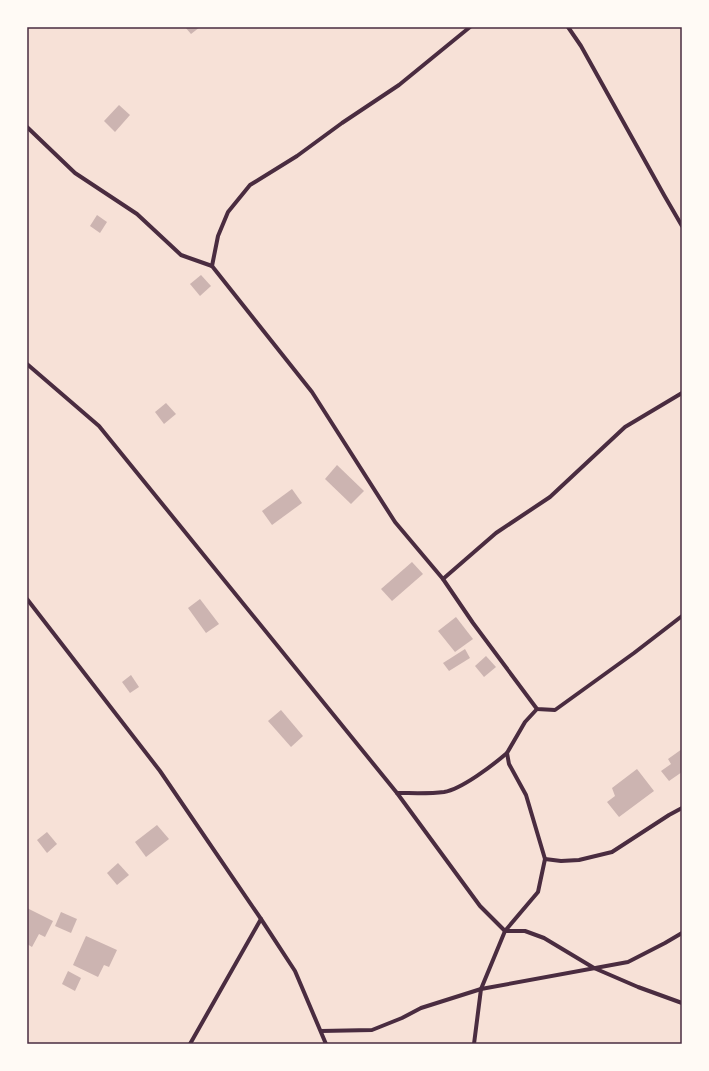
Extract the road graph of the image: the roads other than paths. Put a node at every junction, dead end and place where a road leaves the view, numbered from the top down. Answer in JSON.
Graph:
{"nodes":[{"id":1,"x":470,"y":27,"type":"edge"},
{"id":2,"x":568,"y":27,"type":"edge"},
{"id":3,"x":27,"y":127,"type":"edge"},
{"id":4,"x":682,"y":226,"type":"edge"},
{"id":5,"x":212,"y":266,"type":"junction"},
{"id":6,"x":27,"y":364,"type":"edge"},
{"id":7,"x":682,"y":393,"type":"edge"},
{"id":8,"x":443,"y":579,"type":"junction"},
{"id":9,"x":27,"y":599,"type":"edge"},
{"id":10,"x":682,"y":616,"type":"edge"},
{"id":11,"x":537,"y":709,"type":"junction"},
{"id":12,"x":507,"y":753,"type":"junction"},
{"id":13,"x":397,"y":793,"type":"junction"},
{"id":14,"x":682,"y":808,"type":"edge"},
{"id":15,"x":545,"y":859,"type":"junction"},
{"id":16,"x":261,"y":919,"type":"junction"},
{"id":17,"x":505,"y":931,"type":"junction"},
{"id":18,"x":682,"y":933,"type":"edge"},
{"id":19,"x":594,"y":968,"type":"junction"},
{"id":20,"x":480,"y":989,"type":"junction"},
{"id":21,"x":682,"y":1004,"type":"edge"},
{"id":22,"x":321,"y":1031,"type":"junction"},
{"id":23,"x":190,"y":1044,"type":"edge"},
{"id":24,"x":326,"y":1044,"type":"edge"},
{"id":25,"x":474,"y":1044,"type":"edge"}],
"edges":[{"from":1,"to":5,"type":"street"},
{"from":2,"to":4,"type":"street"},
{"from":3,"to":5,"type":"street"},
{"from":5,"to":8,"type":"street"},
{"from":6,"to":13,"type":"street"},
{"from":7,"to":8,"type":"street"},
{"from":8,"to":11,"type":"street"},
{"from":9,"to":16,"type":"street"},
{"from":10,"to":11,"type":"street"},
{"from":11,"to":12,"type":"street"},
{"from":12,"to":13,"type":"street"},
{"from":12,"to":15,"type":"street"},
{"from":13,"to":17,"type":"street"},
{"from":14,"to":15,"type":"street"},
{"from":15,"to":17,"type":"street"},
{"from":16,"to":22,"type":"street"},
{"from":16,"to":23,"type":"street"},
{"from":17,"to":19,"type":"street"},
{"from":17,"to":20,"type":"street"},
{"from":18,"to":19,"type":"street"},
{"from":19,"to":20,"type":"street"},
{"from":19,"to":21,"type":"street"},
{"from":20,"to":22,"type":"street"},
{"from":20,"to":25,"type":"street"},
{"from":22,"to":24,"type":"street"}]}
